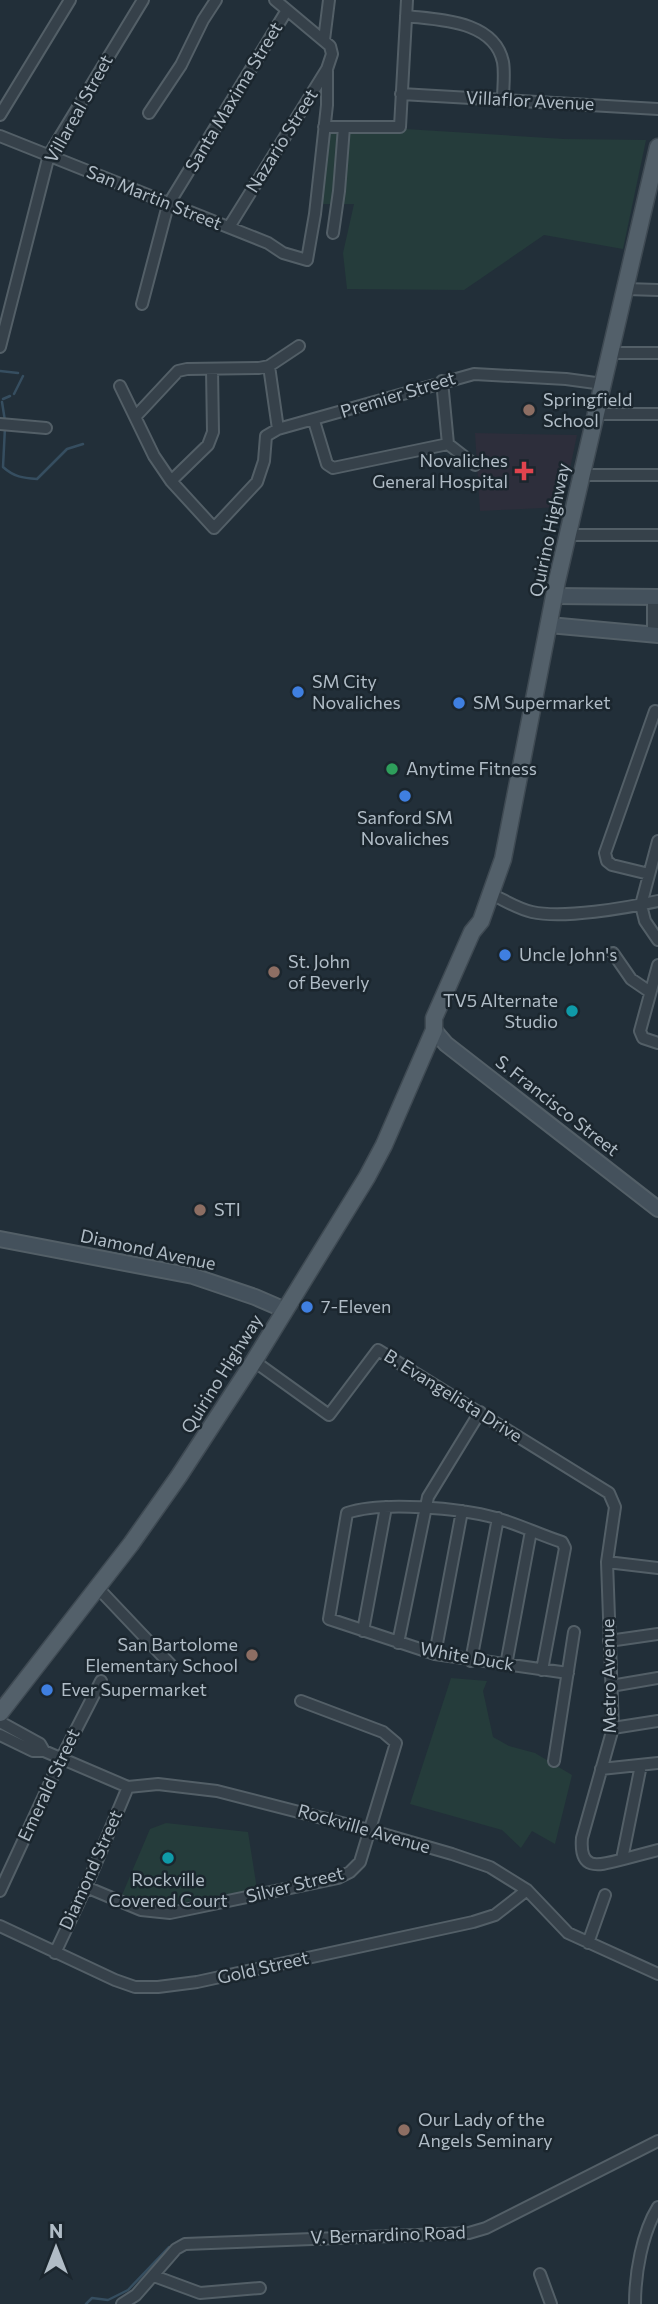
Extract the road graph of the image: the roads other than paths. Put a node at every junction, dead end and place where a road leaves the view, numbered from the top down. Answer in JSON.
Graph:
{"nodes":[{"id":1,"x":70,"y":0,"type":"edge"},
{"id":2,"x":143,"y":0,"type":"edge"},
{"id":3,"x":216,"y":0,"type":"edge"},
{"id":4,"x":275,"y":0,"type":"edge"},
{"id":5,"x":329,"y":0,"type":"edge"},
{"id":6,"x":407,"y":0,"type":"edge"},
{"id":7,"x":287,"y":10,"type":"junction"},
{"id":8,"x":406,"y":16,"type":"junction"},
{"id":9,"x":324,"y":40,"type":"junction"},
{"id":10,"x":327,"y":69,"type":"junction"},
{"id":11,"x":401,"y":94,"type":"junction"},
{"id":12,"x":503,"y":100,"type":"junction"},
{"id":13,"x":658,"y":108,"type":"edge"},
{"id":14,"x":149,"y":113,"type":"dead end"},
{"id":15,"x":0,"y":115,"type":"edge"},
{"id":16,"x":324,"y":127,"type":"junction"},
{"id":17,"x":344,"y":127,"type":"junction"},
{"id":18,"x":0,"y":136,"type":"edge"},
{"id":19,"x":658,"y":147,"type":"edge"},
{"id":20,"x":49,"y":155,"type":"junction"},
{"id":21,"x":168,"y":205,"type":"junction"},
{"id":22,"x":229,"y":228,"type":"junction"},
{"id":23,"x":333,"y":233,"type":"dead end"},
{"id":24,"x":626,"y":289,"type":"junction"},
{"id":25,"x":658,"y":290,"type":"edge"},
{"id":26,"x":142,"y":304,"type":"dead end"},
{"id":27,"x":299,"y":346,"type":"dead end"},
{"id":28,"x":0,"y":347,"type":"edge"},
{"id":29,"x":612,"y":352,"type":"junction"},
{"id":30,"x":658,"y":353,"type":"edge"},
{"id":31,"x":269,"y":366,"type":"junction"},
{"id":32,"x":212,"y":369,"type":"junction"},
{"id":33,"x":442,"y":381,"type":"junction"},
{"id":34,"x":604,"y":384,"type":"junction"},
{"id":35,"x":120,"y":386,"type":"dead end"},
{"id":36,"x":597,"y":414,"type":"junction"},
{"id":37,"x":658,"y":414,"type":"edge"},
{"id":38,"x":136,"y":415,"type":"junction"},
{"id":39,"x":314,"y":421,"type":"junction"},
{"id":40,"x":0,"y":424,"type":"edge"},
{"id":41,"x":46,"y":428,"type":"dead end"},
{"id":42,"x":278,"y":429,"type":"junction"},
{"id":43,"x":448,"y":444,"type":"junction"},
{"id":44,"x":475,"y":466,"type":"dead end"},
{"id":45,"x":581,"y":475,"type":"junction"},
{"id":46,"x":658,"y":475,"type":"edge"},
{"id":47,"x":171,"y":481,"type":"junction"},
{"id":48,"x":568,"y":535,"type":"junction"},
{"id":49,"x":658,"y":535,"type":"edge"},
{"id":50,"x":555,"y":596,"type":"junction"},
{"id":51,"x":655,"y":597,"type":"edge"},
{"id":52,"x":550,"y":625,"type":"junction"},
{"id":53,"x":655,"y":635,"type":"edge"},
{"id":54,"x":658,"y":712,"type":"edge"},
{"id":55,"x":658,"y":841,"type":"edge"},
{"id":56,"x":649,"y":874,"type":"junction"},
{"id":57,"x":491,"y":894,"type":"junction"},
{"id":58,"x":658,"y":901,"type":"edge"},
{"id":59,"x":640,"y":905,"type":"junction"},
{"id":60,"x":658,"y":940,"type":"edge"},
{"id":61,"x":613,"y":953,"type":"dead end"},
{"id":62,"x":658,"y":965,"type":"edge"},
{"id":63,"x":650,"y":992,"type":"junction"},
{"id":64,"x":434,"y":1030,"type":"junction"},
{"id":65,"x":658,"y":1043,"type":"edge"},
{"id":66,"x":658,"y":1209,"type":"edge"},
{"id":67,"x":0,"y":1239,"type":"edge"},
{"id":68,"x":285,"y":1310,"type":"junction"},
{"id":69,"x":254,"y":1361,"type":"junction"},
{"id":70,"x":480,"y":1412,"type":"junction"},
{"id":71,"x":386,"y":1507,"type":"junction"},
{"id":72,"x":425,"y":1508,"type":"junction"},
{"id":73,"x":461,"y":1511,"type":"junction"},
{"id":74,"x":498,"y":1518,"type":"junction"},
{"id":75,"x":613,"y":1529,"type":"joint"},
{"id":76,"x":531,"y":1531,"type":"junction"},
{"id":77,"x":607,"y":1562,"type":"junction"},
{"id":78,"x":658,"y":1568,"type":"edge"},
{"id":79,"x":98,"y":1588,"type":"junction"},
{"id":80,"x":363,"y":1631,"type":"junction"},
{"id":81,"x":574,"y":1632,"type":"dead end"},
{"id":82,"x":658,"y":1634,"type":"edge"},
{"id":83,"x":609,"y":1642,"type":"junction"},
{"id":84,"x":398,"y":1643,"type":"junction"},
{"id":85,"x":435,"y":1654,"type":"junction"},
{"id":86,"x":471,"y":1661,"type":"junction"},
{"id":87,"x":171,"y":1665,"type":"dead end"},
{"id":88,"x":506,"y":1665,"type":"junction"},
{"id":89,"x":542,"y":1670,"type":"junction"},
{"id":90,"x":568,"y":1673,"type":"junction"},
{"id":91,"x":658,"y":1678,"type":"edge"},
{"id":92,"x":101,"y":1681,"type":"dead end"},
{"id":93,"x":611,"y":1685,"type":"junction"},
{"id":94,"x":301,"y":1701,"type":"dead end"},
{"id":95,"x":0,"y":1713,"type":"edge"},
{"id":96,"x":658,"y":1721,"type":"edge"},
{"id":97,"x":0,"y":1722,"type":"edge"},
{"id":98,"x":613,"y":1728,"type":"junction"},
{"id":99,"x":0,"y":1735,"type":"edge"},
{"id":100,"x":44,"y":1751,"type":"junction"},
{"id":101,"x":61,"y":1759,"type":"junction"},
{"id":102,"x":554,"y":1761,"type":"dead end"},
{"id":103,"x":658,"y":1763,"type":"edge"},
{"id":104,"x":641,"y":1765,"type":"junction"},
{"id":105,"x":601,"y":1769,"type":"junction"},
{"id":106,"x":128,"y":1787,"type":"junction"},
{"id":107,"x":369,"y":1830,"type":"junction"},
{"id":108,"x":658,"y":1850,"type":"edge"},
{"id":109,"x":622,"y":1859,"type":"junction"},
{"id":110,"x":86,"y":1887,"type":"junction"},
{"id":111,"x":527,"y":1889,"type":"junction"},
{"id":112,"x":0,"y":1891,"type":"edge"},
{"id":113,"x":605,"y":1895,"type":"dead end"},
{"id":114,"x":0,"y":1926,"type":"edge"},
{"id":115,"x":588,"y":1943,"type":"junction"},
{"id":116,"x":55,"y":1953,"type":"junction"},
{"id":117,"x":658,"y":1974,"type":"edge"},
{"id":118,"x":658,"y":2141,"type":"edge"},
{"id":119,"x":658,"y":2207,"type":"edge"},
{"id":120,"x":540,"y":2274,"type":"dead end"},
{"id":121,"x":154,"y":2276,"type":"junction"},
{"id":122,"x":260,"y":2288,"type":"dead end"},
{"id":123,"x":122,"y":2304,"type":"edge"},
{"id":124,"x":551,"y":2304,"type":"edge"},
{"id":125,"x":635,"y":2304,"type":"edge"}],
"edges":[{"from":1,"to":15,"type":"street"},
{"from":2,"to":20,"type":"street","name":"Villareal Street"},
{"from":3,"to":14,"type":"street"},
{"from":4,"to":7,"type":"street"},
{"from":5,"to":9,"type":"street"},
{"from":6,"to":8,"type":"street"},
{"from":7,"to":9,"type":"street"},
{"from":7,"to":21,"type":"street","name":"Santa Maxima Street"},
{"from":8,"to":11,"type":"street"},
{"from":8,"to":12,"type":"street"},
{"from":9,"to":10,"type":"street","name":"Nazario Street"},
{"from":10,"to":16,"type":"street"},
{"from":10,"to":22,"type":"street","name":"Nazario Street"},
{"from":11,"to":12,"type":"street","name":"Villaflor Avenue"},
{"from":11,"to":17,"type":"street"},
{"from":12,"to":13,"type":"street","name":"Villaflor Avenue"},
{"from":16,"to":17,"type":"street"},
{"from":16,"to":22,"type":"street","name":"San Martin Street"},
{"from":17,"to":23,"type":"street"},
{"from":18,"to":20,"type":"street","name":"San Martin Street"},
{"from":19,"to":24,"type":"main road","name":"Quirino Highway"},
{"from":20,"to":21,"type":"street","name":"San Martin Street"},
{"from":20,"to":28,"type":"street","name":"Villareal Street"},
{"from":21,"to":22,"type":"street","name":"San Martin Street"},
{"from":21,"to":26,"type":"street","name":"Santa Maxima Street"},
{"from":24,"to":25,"type":"street"},
{"from":24,"to":29,"type":"main road","name":"Quirino Highway"},
{"from":27,"to":31,"type":"street"},
{"from":29,"to":30,"type":"street"},
{"from":29,"to":34,"type":"main road","name":"Quirino Highway"},
{"from":31,"to":32,"type":"street"},
{"from":31,"to":42,"type":"street"},
{"from":32,"to":38,"type":"street"},
{"from":32,"to":47,"type":"street"},
{"from":33,"to":34,"type":"street","name":"Premier Street"},
{"from":33,"to":39,"type":"street","name":"Premier Street"},
{"from":33,"to":43,"type":"street"},
{"from":34,"to":36,"type":"main road","name":"Quirino Highway"},
{"from":35,"to":38,"type":"street"},
{"from":36,"to":37,"type":"street"},
{"from":36,"to":45,"type":"main road","name":"Quirino Highway"},
{"from":38,"to":47,"type":"street"},
{"from":39,"to":42,"type":"street","name":"Premier Street"},
{"from":39,"to":43,"type":"street"},
{"from":40,"to":41,"type":"street"},
{"from":42,"to":47,"type":"street"},
{"from":43,"to":44,"type":"street"},
{"from":45,"to":46,"type":"street"},
{"from":45,"to":48,"type":"main road","name":"Quirino Highway"},
{"from":48,"to":49,"type":"street"},
{"from":48,"to":50,"type":"main road","name":"Quirino Highway"},
{"from":50,"to":51,"type":"street"},
{"from":50,"to":52,"type":"main road","name":"Quirino Highway"},
{"from":51,"to":53,"type":"street"},
{"from":52,"to":53,"type":"street"},
{"from":52,"to":57,"type":"main road","name":"Quirino Highway"},
{"from":54,"to":56,"type":"street"},
{"from":55,"to":56,"type":"street"},
{"from":56,"to":59,"type":"street"},
{"from":57,"to":59,"type":"street"},
{"from":57,"to":64,"type":"main road","name":"Quirino Highway"},
{"from":58,"to":59,"type":"street"},
{"from":59,"to":60,"type":"street"},
{"from":61,"to":63,"type":"street"},
{"from":62,"to":63,"type":"street"},
{"from":63,"to":65,"type":"street"},
{"from":64,"to":66,"type":"street","name":"S. Francisco Street"},
{"from":64,"to":68,"type":"main road","name":"Quirino Highway"},
{"from":67,"to":68,"type":"street","name":"Diamond Avenue"},
{"from":68,"to":69,"type":"main road","name":"Quirino Highway"},
{"from":69,"to":70,"type":"street","name":"B. Evangelista Drive"},
{"from":69,"to":79,"type":"main road","name":"Quirino Highway"},
{"from":70,"to":72,"type":"street"},
{"from":70,"to":75,"type":"street","name":"B. Evangelista Drive"},
{"from":71,"to":72,"type":"street"},
{"from":71,"to":80,"type":"street"},
{"from":71,"to":80,"type":"street","name":"White Duck"},
{"from":72,"to":73,"type":"street"},
{"from":72,"to":84,"type":"street"},
{"from":73,"to":74,"type":"street"},
{"from":73,"to":85,"type":"street"},
{"from":74,"to":76,"type":"street"},
{"from":74,"to":86,"type":"street"},
{"from":75,"to":77,"type":"street","name":"Metro Avenue"},
{"from":76,"to":88,"type":"street"},
{"from":76,"to":89,"type":"street"},
{"from":77,"to":78,"type":"street"},
{"from":77,"to":83,"type":"street","name":"Metro Avenue"},
{"from":79,"to":87,"type":"street"},
{"from":79,"to":95,"type":"main road","name":"Quirino Highway"},
{"from":80,"to":84,"type":"street","name":"White Duck"},
{"from":81,"to":90,"type":"street"},
{"from":82,"to":83,"type":"street"},
{"from":83,"to":93,"type":"street","name":"Metro Avenue"},
{"from":84,"to":85,"type":"street","name":"White Duck"},
{"from":85,"to":86,"type":"street","name":"White Duck"},
{"from":86,"to":88,"type":"street","name":"White Duck"},
{"from":88,"to":89,"type":"street","name":"White Duck"},
{"from":89,"to":90,"type":"street","name":"White Duck"},
{"from":90,"to":102,"type":"street"},
{"from":91,"to":93,"type":"street"},
{"from":92,"to":101,"type":"street","name":"Emerald Street"},
{"from":93,"to":98,"type":"street","name":"Metro Avenue"},
{"from":94,"to":107,"type":"street","name":"Silver Street"},
{"from":96,"to":98,"type":"street"},
{"from":97,"to":100,"type":"street","name":"Rockville Avenue"},
{"from":98,"to":105,"type":"street","name":"Metro Avenue"},
{"from":99,"to":100,"type":"street","name":"Rockville Avenue"},
{"from":100,"to":101,"type":"street","name":"Rockville Avenue"},
{"from":101,"to":106,"type":"street","name":"Rockville Avenue"},
{"from":101,"to":112,"type":"street","name":"Emerald Street"},
{"from":103,"to":104,"type":"street"},
{"from":104,"to":105,"type":"street"},
{"from":104,"to":109,"type":"street"},
{"from":105,"to":109,"type":"street","name":"Metro Avenue"},
{"from":106,"to":107,"type":"street","name":"Rockville Avenue"},
{"from":106,"to":110,"type":"street","name":"Diamond Street"},
{"from":107,"to":110,"type":"street","name":"Silver Street"},
{"from":107,"to":111,"type":"street","name":"Rockville Avenue"},
{"from":108,"to":109,"type":"street"},
{"from":110,"to":116,"type":"street","name":"Diamond Street"},
{"from":111,"to":115,"type":"street","name":"Rockville Avenue"},
{"from":111,"to":116,"type":"street","name":"Gold Street"},
{"from":113,"to":115,"type":"street"},
{"from":114,"to":116,"type":"street","name":"Gold Street"},
{"from":115,"to":117,"type":"street","name":"Rockville Avenue"},
{"from":118,"to":121,"type":"street","name":"V. Bernardino Road"},
{"from":119,"to":125,"type":"street"},
{"from":120,"to":124,"type":"street"},
{"from":121,"to":122,"type":"street"},
{"from":121,"to":123,"type":"street","name":"V. Bernardino Road"}]}
